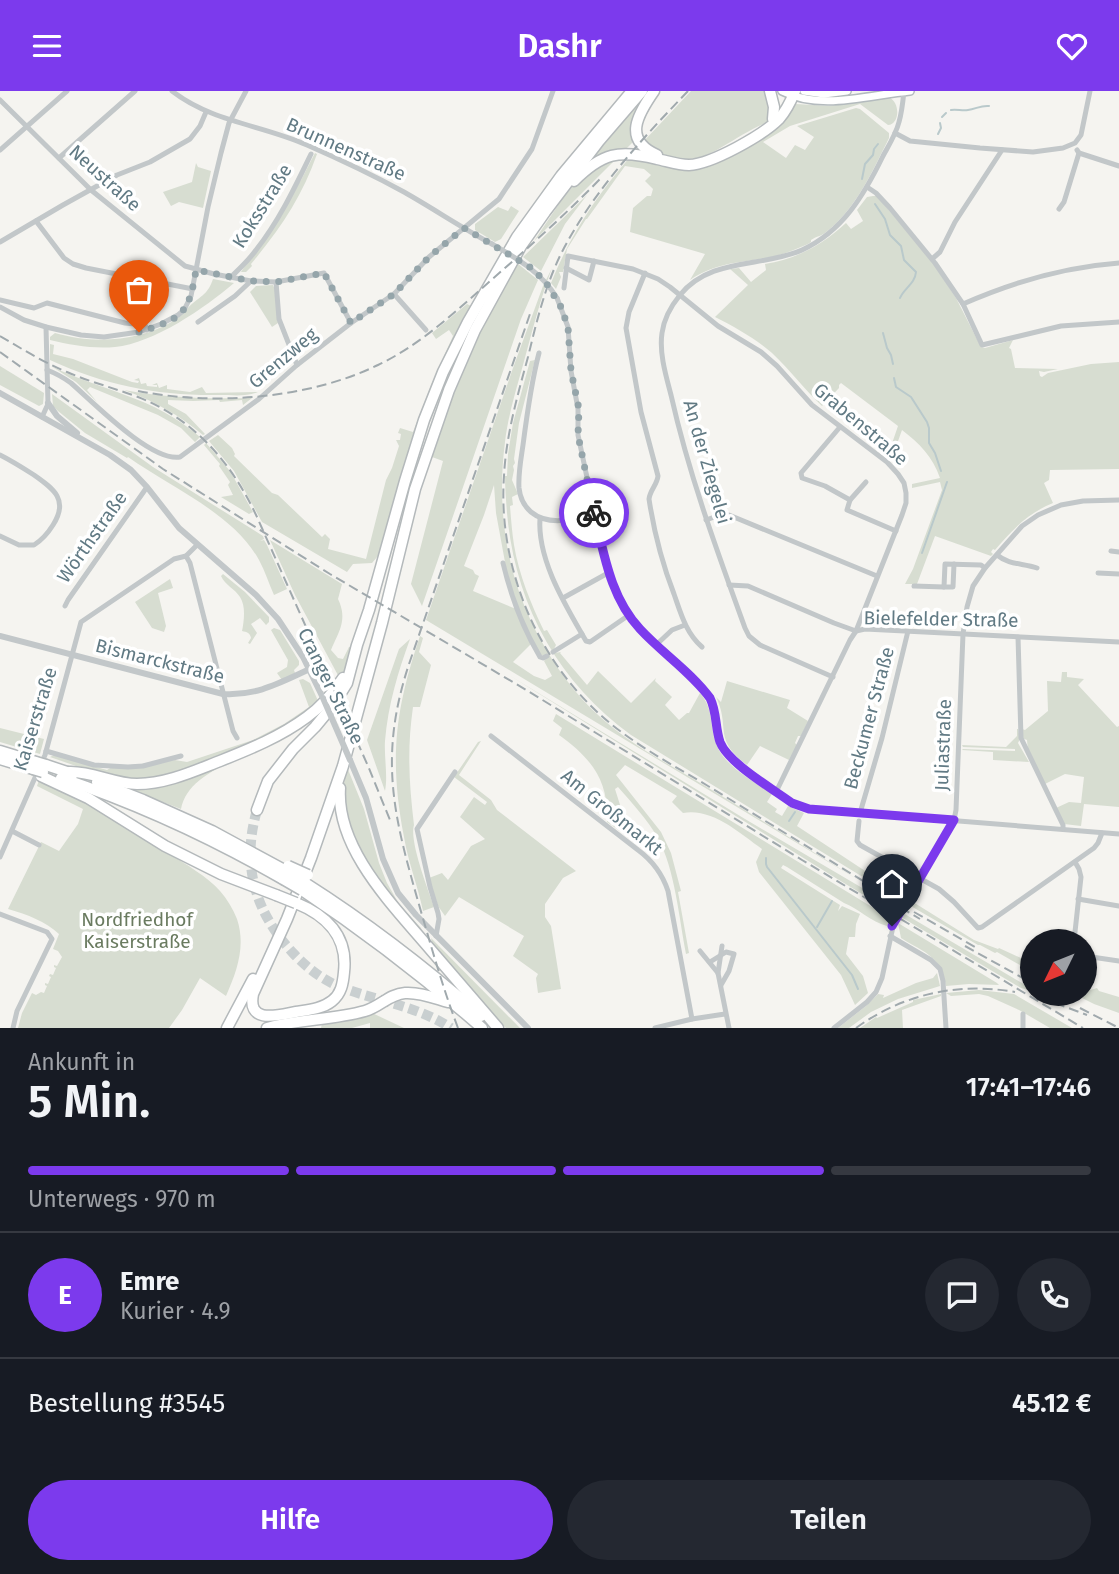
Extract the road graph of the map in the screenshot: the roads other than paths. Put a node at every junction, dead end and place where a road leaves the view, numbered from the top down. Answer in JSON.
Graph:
{"nodes":[{"id":1,"x":67,"y":91,"type":"edge"},
{"id":2,"x":135,"y":91,"type":"edge"},
{"id":3,"x":172,"y":91,"type":"edge"},
{"id":4,"x":246,"y":91,"type":"edge"},
{"id":5,"x":553,"y":91,"type":"edge"},
{"id":6,"x":632,"y":91,"type":"edge"},
{"id":7,"x":642,"y":91,"type":"edge"},
{"id":8,"x":654,"y":91,"type":"edge"},
{"id":9,"x":770,"y":91,"type":"edge"},
{"id":10,"x":804,"y":91,"type":"edge"},
{"id":11,"x":844,"y":91,"type":"edge"},
{"id":12,"x":904,"y":91,"type":"edge"},
{"id":13,"x":910,"y":91,"type":"edge"},
{"id":14,"x":1090,"y":91,"type":"edge"},
{"id":15,"x":790,"y":93,"type":"edge"},
{"id":16,"x":0,"y":100,"type":"edge"},
{"id":17,"x":206,"y":112,"type":"junction"},
{"id":18,"x":773,"y":118,"type":"junction"},
{"id":19,"x":230,"y":121,"type":"junction"},
{"id":20,"x":26,"y":127,"type":"junction"},
{"id":21,"x":895,"y":133,"type":"junction"},
{"id":22,"x":1073,"y":145,"type":"junction"},
{"id":23,"x":0,"y":150,"type":"edge"},
{"id":24,"x":1002,"y":150,"type":"junction"},
{"id":25,"x":1079,"y":153,"type":"junction"},
{"id":26,"x":311,"y":154,"type":"dead end"},
{"id":27,"x":59,"y":158,"type":"junction"},
{"id":28,"x":1119,"y":166,"type":"edge"},
{"id":29,"x":867,"y":187,"type":"junction"},
{"id":30,"x":90,"y":190,"type":"junction"},
{"id":31,"x":1059,"y":208,"type":"dead end"},
{"id":32,"x":545,"y":212,"type":"junction"},
{"id":33,"x":36,"y":221,"type":"junction"},
{"id":34,"x":464,"y":228,"type":"junction"},
{"id":35,"x":0,"y":242,"type":"edge"},
{"id":36,"x":932,"y":259,"type":"junction"},
{"id":37,"x":594,"y":261,"type":"junction"},
{"id":38,"x":1119,"y":263,"type":"edge"},
{"id":39,"x":566,"y":268,"type":"junction"},
{"id":40,"x":196,"y":270,"type":"junction"},
{"id":41,"x":645,"y":273,"type":"junction"},
{"id":42,"x":230,"y":278,"type":"junction"},
{"id":43,"x":251,"y":281,"type":"junction"},
{"id":44,"x":276,"y":282,"type":"junction"},
{"id":45,"x":564,"y":288,"type":"dead end"},
{"id":46,"x":193,"y":289,"type":"junction"},
{"id":47,"x":394,"y":294,"type":"junction"},
{"id":48,"x":680,"y":295,"type":"junction"},
{"id":49,"x":0,"y":300,"type":"edge"},
{"id":50,"x":963,"y":304,"type":"junction"},
{"id":51,"x":0,"y":306,"type":"edge"},
{"id":52,"x":198,"y":322,"type":"dead end"},
{"id":53,"x":1119,"y":322,"type":"edge"},
{"id":54,"x":351,"y":323,"type":"junction"},
{"id":55,"x":46,"y":327,"type":"junction"},
{"id":56,"x":147,"y":330,"type":"junction"},
{"id":57,"x":426,"y":330,"type":"dead end"},
{"id":58,"x":539,"y":353,"type":"dead end"},
{"id":59,"x":453,"y":354,"type":"junction"},
{"id":60,"x":297,"y":365,"type":"junction"},
{"id":61,"x":47,"y":370,"type":"junction"},
{"id":62,"x":0,"y":393,"type":"edge"},
{"id":63,"x":48,"y":403,"type":"junction"},
{"id":64,"x":42,"y":417,"type":"junction"},
{"id":65,"x":840,"y":426,"type":"junction"},
{"id":66,"x":79,"y":437,"type":"junction"},
{"id":67,"x":0,"y":455,"type":"edge"},
{"id":68,"x":866,"y":482,"type":"dead end"},
{"id":69,"x":147,"y":487,"type":"junction"},
{"id":70,"x":850,"y":500,"type":"junction"},
{"id":71,"x":1119,"y":500,"type":"edge"},
{"id":72,"x":595,"y":514,"type":"junction"},
{"id":73,"x":540,"y":518,"type":"junction"},
{"id":74,"x":706,"y":520,"type":"junction"},
{"id":75,"x":896,"y":531,"type":"junction"},
{"id":76,"x":0,"y":537,"type":"edge"},
{"id":77,"x":197,"y":545,"type":"junction"},
{"id":78,"x":1111,"y":551,"type":"dead end"},
{"id":79,"x":1119,"y":551,"type":"edge"},
{"id":80,"x":997,"y":555,"type":"junction"},
{"id":81,"x":186,"y":556,"type":"junction"},
{"id":82,"x":503,"y":563,"type":"dead end"},
{"id":83,"x":1037,"y":568,"type":"dead end"},
{"id":84,"x":985,"y":569,"type":"junction"},
{"id":85,"x":608,"y":573,"type":"junction"},
{"id":86,"x":1098,"y":573,"type":"dead end"},
{"id":87,"x":1119,"y":573,"type":"edge"},
{"id":88,"x":877,"y":576,"type":"junction"},
{"id":89,"x":730,"y":585,"type":"junction"},
{"id":90,"x":914,"y":586,"type":"dead end"},
{"id":91,"x":563,"y":598,"type":"junction"},
{"id":92,"x":65,"y":606,"type":"dead end"},
{"id":93,"x":628,"y":615,"type":"junction"},
{"id":94,"x":685,"y":625,"type":"junction"},
{"id":95,"x":856,"y":631,"type":"junction"},
{"id":96,"x":908,"y":631,"type":"junction"},
{"id":97,"x":582,"y":634,"type":"junction"},
{"id":98,"x":964,"y":634,"type":"junction"},
{"id":99,"x":0,"y":636,"type":"edge"},
{"id":100,"x":1018,"y":637,"type":"junction"},
{"id":101,"x":1119,"y":642,"type":"edge"},
{"id":102,"x":357,"y":645,"type":"junction"},
{"id":103,"x":656,"y":645,"type":"junction"},
{"id":104,"x":702,"y":647,"type":"dead end"},
{"id":105,"x":553,"y":652,"type":"dead end"},
{"id":106,"x":71,"y":655,"type":"junction"},
{"id":107,"x":547,"y":656,"type":"dead end"},
{"id":108,"x":310,"y":669,"type":"junction"},
{"id":109,"x":833,"y":677,"type":"junction"},
{"id":110,"x":223,"y":694,"type":"junction"},
{"id":111,"x":491,"y":736,"type":"dead end"},
{"id":112,"x":237,"y":738,"type":"dead end"},
{"id":113,"x":0,"y":751,"type":"edge"},
{"id":114,"x":46,"y":751,"type":"junction"},
{"id":115,"x":181,"y":756,"type":"dead end"},
{"id":116,"x":0,"y":759,"type":"edge"},
{"id":117,"x":347,"y":763,"type":"junction"},
{"id":118,"x":39,"y":770,"type":"junction"},
{"id":119,"x":69,"y":772,"type":"junction"},
{"id":120,"x":455,"y":772,"type":"dead end"},
{"id":121,"x":776,"y":792,"type":"junction"},
{"id":122,"x":257,"y":810,"type":"tunnel mouth"},
{"id":123,"x":860,"y":813,"type":"junction"},
{"id":124,"x":177,"y":820,"type":"junction"},
{"id":125,"x":954,"y":820,"type":"junction"},
{"id":126,"x":859,"y":821,"type":"dead end"},
{"id":127,"x":193,"y":827,"type":"junction"},
{"id":128,"x":1063,"y":829,"type":"junction"},
{"id":129,"x":12,"y":831,"type":"junction"},
{"id":130,"x":1102,"y":833,"type":"junction"},
{"id":131,"x":1119,"y":834,"type":"edge"},
{"id":132,"x":39,"y":845,"type":"dead end"},
{"id":133,"x":0,"y":857,"type":"edge"},
{"id":134,"x":1075,"y":862,"type":"junction"},
{"id":135,"x":286,"y":872,"type":"junction"},
{"id":136,"x":921,"y":878,"type":"junction"},
{"id":137,"x":305,"y":883,"type":"junction"},
{"id":138,"x":1078,"y":899,"type":"junction"},
{"id":139,"x":1119,"y":906,"type":"edge"},
{"id":140,"x":0,"y":913,"type":"edge"},
{"id":141,"x":1075,"y":929,"type":"edge"},
{"id":142,"x":436,"y":936,"type":"junction"},
{"id":143,"x":890,"y":936,"type":"junction"},
{"id":144,"x":722,"y":946,"type":"dead end"},
{"id":145,"x":700,"y":951,"type":"dead end"},
{"id":146,"x":722,"y":954,"type":"junction"},
{"id":147,"x":1097,"y":958,"type":"edge"},
{"id":148,"x":1119,"y":961,"type":"edge"},
{"id":149,"x":710,"y":962,"type":"junction"},
{"id":150,"x":718,"y":973,"type":"junction"},
{"id":151,"x":259,"y":979,"type":"junction"},
{"id":152,"x":721,"y":985,"type":"junction"},
{"id":153,"x":456,"y":1005,"type":"junction"},
{"id":154,"x":725,"y":1014,"type":"junction"},
{"id":155,"x":1023,"y":1014,"type":"dead end"},
{"id":156,"x":692,"y":1019,"type":"junction"},
{"id":157,"x":13,"y":1028,"type":"edge"},
{"id":158,"x":229,"y":1028,"type":"edge"},
{"id":159,"x":267,"y":1028,"type":"edge"},
{"id":160,"x":482,"y":1028,"type":"edge"},
{"id":161,"x":496,"y":1028,"type":"edge"},
{"id":162,"x":528,"y":1028,"type":"edge"},
{"id":163,"x":655,"y":1028,"type":"edge"},
{"id":164,"x":729,"y":1028,"type":"edge"},
{"id":165,"x":834,"y":1028,"type":"edge"},
{"id":166,"x":946,"y":1028,"type":"edge"},
{"id":167,"x":1023,"y":1028,"type":"edge"}],
"edges":[{"from":1,"to":20,"type":"street"},
{"from":2,"to":27,"type":"street"},
{"from":3,"to":17,"type":"street","name":"Brunnenstraße"},
{"from":4,"to":19,"type":"street"},
{"from":5,"to":34,"type":"street","name":"Grenzweg"},
{"from":6,"to":59,"type":"highway"},
{"from":7,"to":32,"type":"highway"},
{"from":8,"to":18,"type":"highway"},
{"from":9,"to":18,"type":"highway"},
{"from":10,"to":11,"type":"main road"},
{"from":12,"to":13,"type":"main road"},
{"from":12,"to":15,"type":"main road"},
{"from":12,"to":21,"type":"street"},
{"from":14,"to":22,"type":"street"},
{"from":15,"to":18,"type":"highway"},
{"from":15,"to":32,"type":"highway"},
{"from":16,"to":20,"type":"street","name":"Neustraße"},
{"from":17,"to":19,"type":"street","name":"Brunnenstraße"},
{"from":17,"to":30,"type":"street"},
{"from":19,"to":34,"type":"street","name":"Brunnenstraße"},
{"from":19,"to":40,"type":"street"},
{"from":20,"to":23,"type":"street"},
{"from":20,"to":27,"type":"street","name":"Neustraße"},
{"from":21,"to":24,"type":"street"},
{"from":21,"to":29,"type":"street"},
{"from":22,"to":24,"type":"street"},
{"from":22,"to":25,"type":"street"},
{"from":24,"to":36,"type":"street"},
{"from":25,"to":28,"type":"street"},
{"from":25,"to":31,"type":"street"},
{"from":26,"to":42,"type":"street","name":"Koksstraße"},
{"from":27,"to":30,"type":"street","name":"Neustraße"},
{"from":29,"to":36,"type":"street"},
{"from":29,"to":48,"type":"street"},
{"from":30,"to":33,"type":"street"},
{"from":30,"to":40,"type":"street","name":"Neustraße"},
{"from":32,"to":117,"type":"highway"},
{"from":33,"to":35,"type":"street"},
{"from":33,"to":46,"type":"street"},
{"from":34,"to":47,"type":"street","name":"Grenzweg"},
{"from":34,"to":72,"type":"street","name":"Brunnenstraße","bridge":true},
{"from":36,"to":50,"type":"street"},
{"from":37,"to":39,"type":"street"},
{"from":37,"to":39,"type":"street"},
{"from":37,"to":41,"type":"street"},
{"from":38,"to":50,"type":"street"},
{"from":39,"to":45,"type":"street"},
{"from":40,"to":42,"type":"street"},
{"from":40,"to":46,"type":"street"},
{"from":41,"to":48,"type":"street"},
{"from":41,"to":94,"type":"street"},
{"from":42,"to":43,"type":"street"},
{"from":43,"to":44,"type":"street"},
{"from":43,"to":52,"type":"street"},
{"from":44,"to":54,"type":"street"},
{"from":44,"to":60,"type":"street"},
{"from":46,"to":56,"type":"street"},
{"from":47,"to":54,"type":"street","name":"Grenzweg"},
{"from":47,"to":57,"type":"street"},
{"from":48,"to":65,"type":"street","name":"Grabenstraße"},
{"from":48,"to":74,"type":"street","name":"An der Ziegelei"},
{"from":49,"to":56,"type":"street"},
{"from":50,"to":53,"type":"street"},
{"from":51,"to":55,"type":"street"},
{"from":54,"to":60,"type":"street","name":"Grenzweg"},
{"from":55,"to":56,"type":"street"},
{"from":55,"to":61,"type":"street"},
{"from":58,"to":73,"type":"street"},
{"from":59,"to":102,"type":"highway"},
{"from":59,"to":158,"type":"highway"},
{"from":60,"to":61,"type":"street","name":"Grenzweg"},
{"from":61,"to":63,"type":"street"},
{"from":62,"to":64,"type":"street","name":"Cranger Straße"},
{"from":63,"to":64,"type":"street"},
{"from":63,"to":66,"type":"street"},
{"from":64,"to":66,"type":"street","name":"Cranger Straße"},
{"from":65,"to":70,"type":"street"},
{"from":65,"to":75,"type":"street","name":"Grabenstraße"},
{"from":66,"to":69,"type":"street","name":"Cranger Straße"},
{"from":67,"to":76,"type":"street"},
{"from":68,"to":70,"type":"street"},
{"from":69,"to":77,"type":"street","name":"Cranger Straße"},
{"from":69,"to":92,"type":"street","name":"Wörthstraße"},
{"from":70,"to":75,"type":"street"},
{"from":71,"to":80,"type":"street","name":"Juliastraße"},
{"from":72,"to":73,"type":"street"},
{"from":72,"to":85,"type":"street"},
{"from":73,"to":91,"type":"street"},
{"from":74,"to":88,"type":"street"},
{"from":74,"to":89,"type":"street","name":"An der Ziegelei"},
{"from":75,"to":88,"type":"street"},
{"from":77,"to":81,"type":"street","name":"Kaiserstraße"},
{"from":77,"to":108,"type":"street","name":"Cranger Straße"},
{"from":78,"to":79,"type":"street"},
{"from":80,"to":83,"type":"street"},
{"from":80,"to":84,"type":"street","name":"Juliastraße"},
{"from":81,"to":106,"type":"street","name":"Kaiserstraße"},
{"from":81,"to":110,"type":"street"},
{"from":82,"to":107,"type":"street"},
{"from":84,"to":90,"type":"street"},
{"from":84,"to":98,"type":"street","name":"Juliastraße"},
{"from":85,"to":91,"type":"street"},
{"from":85,"to":93,"type":"street"},
{"from":86,"to":87,"type":"street"},
{"from":88,"to":95,"type":"street"},
{"from":89,"to":95,"type":"street"},
{"from":89,"to":109,"type":"street","name":"An der Ziegelei"},
{"from":91,"to":97,"type":"street"},
{"from":93,"to":97,"type":"street"},
{"from":93,"to":103,"type":"street"},
{"from":94,"to":103,"type":"street"},
{"from":94,"to":104,"type":"street"},
{"from":95,"to":96,"type":"street","name":"Bielefelder Straße"},
{"from":95,"to":109,"type":"street","name":"Bielefelder Straße"},
{"from":96,"to":98,"type":"street","name":"Bielefelder Straße"},
{"from":96,"to":123,"type":"street","name":"Beckumer Straße"},
{"from":97,"to":105,"type":"street"},
{"from":98,"to":100,"type":"street","name":"Bielefelder Straße"},
{"from":98,"to":125,"type":"street","name":"Juliastraße"},
{"from":99,"to":106,"type":"street","name":"Bismarckstraße"},
{"from":100,"to":101,"type":"street","name":"Bielefelder Straße"},
{"from":100,"to":128,"type":"street"},
{"from":102,"to":119,"type":"highway"},
{"from":102,"to":122,"type":"highway"},
{"from":103,"to":121,"type":"street"},
{"from":106,"to":110,"type":"street","name":"Bismarckstraße"},
{"from":106,"to":114,"type":"street","name":"Kaiserstraße"},
{"from":108,"to":110,"type":"street","name":"Bismarckstraße"},
{"from":108,"to":117,"type":"street","name":"Cranger Straße","bridge":true},
{"from":109,"to":121,"type":"street","name":"Bielefelder Straße"},
{"from":110,"to":112,"type":"street"},
{"from":111,"to":156,"type":"street","name":"Am Großmarkt"},
{"from":113,"to":118,"type":"highway"},
{"from":114,"to":115,"type":"street"},
{"from":114,"to":129,"type":"street","name":"Kaiserstraße"},
{"from":116,"to":118,"type":"highway"},
{"from":117,"to":142,"type":"street","name":"Cranger Straße"},
{"from":117,"to":151,"type":"highway"},
{"from":117,"to":161,"type":"highway"},
{"from":118,"to":119,"type":"highway"},
{"from":118,"to":124,"type":"highway"},
{"from":118,"to":151,"type":"highway","bridge":true},
{"from":119,"to":124,"type":"highway"},
{"from":120,"to":142,"type":"street"},
{"from":121,"to":123,"type":"street"},
{"from":123,"to":125,"type":"street"},
{"from":124,"to":127,"type":"highway"},
{"from":125,"to":128,"type":"street"},
{"from":125,"to":136,"type":"street","name":"Juliastraße"},
{"from":126,"to":136,"type":"street"},
{"from":127,"to":135,"type":"highway"},
{"from":127,"to":135,"type":"highway"},
{"from":128,"to":130,"type":"street"},
{"from":129,"to":132,"type":"street"},
{"from":129,"to":133,"type":"street","name":"Kaiserstraße"},
{"from":130,"to":131,"type":"street"},
{"from":130,"to":134,"type":"street"},
{"from":134,"to":136,"type":"street"},
{"from":134,"to":138,"type":"street"},
{"from":135,"to":137,"type":"highway","bridge":true},
{"from":135,"to":137,"type":"highway","bridge":true},
{"from":136,"to":143,"type":"street","name":"Juliastraße"},
{"from":137,"to":153,"type":"highway"},
{"from":137,"to":161,"type":"highway"},
{"from":138,"to":139,"type":"street"},
{"from":138,"to":141,"type":"street"},
{"from":140,"to":157,"type":"street"},
{"from":142,"to":162,"type":"street","name":"Cranger Straße"},
{"from":143,"to":165,"type":"street","name":"Juliastraße"},
{"from":143,"to":166,"type":"street"},
{"from":144,"to":146,"type":"street"},
{"from":145,"to":149,"type":"street"},
{"from":146,"to":149,"type":"street"},
{"from":146,"to":150,"type":"street"},
{"from":146,"to":152,"type":"street"},
{"from":147,"to":148,"type":"street"},
{"from":149,"to":150,"type":"street"},
{"from":150,"to":152,"type":"street"},
{"from":151,"to":158,"type":"highway"},
{"from":152,"to":154,"type":"street"},
{"from":153,"to":159,"type":"highway"},
{"from":153,"to":160,"type":"highway"},
{"from":154,"to":156,"type":"street"},
{"from":154,"to":164,"type":"street"},
{"from":155,"to":167,"type":"street"},
{"from":156,"to":163,"type":"street"}]}
